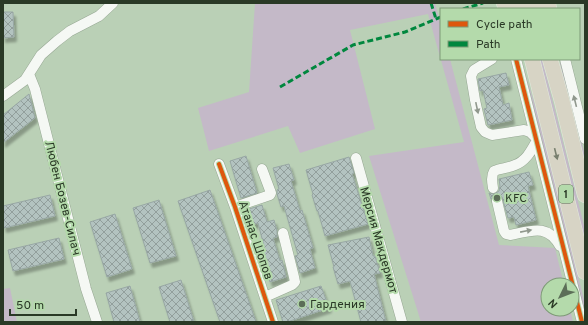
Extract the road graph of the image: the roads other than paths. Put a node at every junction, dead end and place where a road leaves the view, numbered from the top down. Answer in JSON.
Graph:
{"nodes":[{"id":1,"x":113,"y":3,"type":"edge"},
{"id":2,"x":490,"y":60,"type":"edge"},
{"id":3,"x":516,"y":60,"type":"edge"},
{"id":4,"x":525,"y":60,"type":"edge"},
{"id":5,"x":532,"y":60,"type":"edge"},
{"id":6,"x":550,"y":60,"type":"edge"},
{"id":7,"x":556,"y":60,"type":"edge"},
{"id":8,"x":565,"y":60,"type":"edge"},
{"id":9,"x":29,"y":74,"type":"junction"},
{"id":10,"x":3,"y":96,"type":"edge"},
{"id":11,"x":562,"y":101,"type":"junction"},
{"id":12,"x":546,"y":116,"type":"junction"},
{"id":13,"x":584,"y":134,"type":"edge"},
{"id":14,"x":536,"y":140,"type":"junction"},
{"id":15,"x":356,"y":158,"type":"dead end"},
{"id":16,"x":219,"y":164,"type":"dead end"},
{"id":17,"x":262,"y":169,"type":"dead end"},
{"id":18,"x":493,"y":188,"type":"dead end"},
{"id":19,"x":585,"y":195,"type":"edge"},
{"id":20,"x":497,"y":201,"type":"dead end"},
{"id":21,"x":235,"y":207,"type":"junction"},
{"id":22,"x":282,"y":233,"type":"dead end"},
{"id":23,"x":564,"y":256,"type":"junction"},
{"id":24,"x":585,"y":272,"type":"edge"},
{"id":25,"x":265,"y":297,"type":"junction"},
{"id":26,"x":97,"y":322,"type":"edge"},
{"id":27,"x":274,"y":322,"type":"edge"},
{"id":28,"x":402,"y":322,"type":"edge"},
{"id":29,"x":582,"y":322,"type":"edge"}],
"edges":[{"from":1,"to":9,"type":"street"},
{"from":2,"to":14,"type":"street","one_way":true},
{"from":3,"to":14,"type":"street"},
{"from":4,"to":12,"type":"highway"},
{"from":5,"to":12,"type":"highway","number":"1"},
{"from":6,"to":11,"type":"highway","number":"1"},
{"from":7,"to":11,"type":"highway"},
{"from":13,"to":8,"type":"street","one_way":true},
{"from":9,"to":10,"type":"street"},
{"from":9,"to":26,"type":"street","name":"Любен Бозев-Силач"},
{"from":11,"to":19,"type":"highway","number":"1"},
{"from":12,"to":24,"type":"highway","number":"1","one_way":true},
{"from":14,"to":18,"type":"street"},
{"from":14,"to":23,"type":"street"},
{"from":15,"to":28,"type":"street","name":"Мерсия Макдермот"},
{"from":16,"to":21,"type":"street","name":"Атанас Шопов"},
{"from":17,"to":21,"type":"street"},
{"from":20,"to":23,"type":"street","one_way":true},
{"from":21,"to":25,"type":"street","name":"Атанас Шопов"},
{"from":22,"to":25,"type":"street"},
{"from":23,"to":29,"type":"street"},
{"from":25,"to":27,"type":"street","name":"Атанас Шопов"}]}
